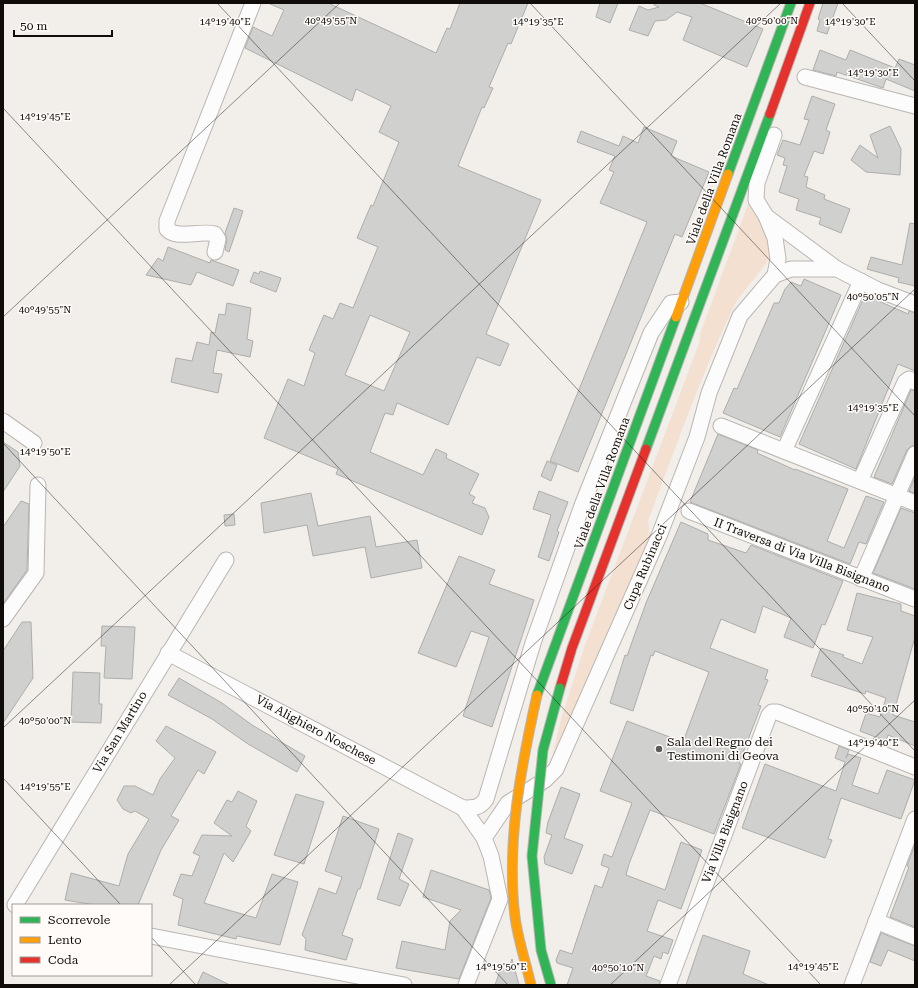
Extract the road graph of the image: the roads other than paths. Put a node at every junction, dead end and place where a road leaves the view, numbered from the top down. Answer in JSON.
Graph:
{"nodes":[{"id":1,"x":252,"y":3,"type":"edge"},
{"id":2,"x":792,"y":3,"type":"edge"},
{"id":3,"x":810,"y":3,"type":"edge"},
{"id":4,"x":805,"y":77,"type":"dead end"},
{"id":5,"x":776,"y":100,"type":"junction"},
{"id":6,"x":915,"y":106,"type":"edge"},
{"id":7,"x":766,"y":216,"type":"junction"},
{"id":8,"x":215,"y":252,"type":"dead end"},
{"id":9,"x":837,"y":269,"type":"junction"},
{"id":10,"x":775,"y":275,"type":"junction"},
{"id":11,"x":861,"y":282,"type":"junction"},
{"id":12,"x":681,"y":302,"type":"junction"},
{"id":13,"x":915,"y":304,"type":"edge"},
{"id":14,"x":915,"y":382,"type":"edge"},
{"id":15,"x":3,"y":421,"type":"edge"},
{"id":16,"x":721,"y":426,"type":"dead end"},
{"id":17,"x":34,"y":443,"type":"dead end"},
{"id":18,"x":784,"y":451,"type":"junction"},
{"id":19,"x":915,"y":454,"type":"edge"},
{"id":20,"x":860,"y":481,"type":"junction"},
{"id":21,"x":38,"y":485,"type":"dead end"},
{"id":22,"x":898,"y":495,"type":"junction"},
{"id":23,"x":915,"y":503,"type":"edge"},
{"id":24,"x":689,"y":511,"type":"dead end"},
{"id":25,"x":226,"y":560,"type":"dead end"},
{"id":26,"x":861,"y":579,"type":"junction"},
{"id":27,"x":915,"y":599,"type":"edge"},
{"id":28,"x":3,"y":619,"type":"edge"},
{"id":29,"x":168,"y":653,"type":"junction"},
{"id":30,"x":915,"y":767,"type":"edge"},
{"id":31,"x":463,"y":808,"type":"junction"},
{"id":32,"x":915,"y":820,"type":"edge"},
{"id":33,"x":484,"y":838,"type":"junction"},
{"id":34,"x":15,"y":904,"type":"edge"},
{"id":35,"x":876,"y":921,"type":"junction"},
{"id":36,"x":152,"y":936,"type":"edge"},
{"id":37,"x":915,"y":937,"type":"edge"},
{"id":38,"x":404,"y":985,"type":"edge"},
{"id":39,"x":466,"y":985,"type":"edge"},
{"id":40,"x":531,"y":985,"type":"edge"},
{"id":41,"x":551,"y":985,"type":"edge"},
{"id":42,"x":668,"y":985,"type":"edge"},
{"id":43,"x":852,"y":985,"type":"edge"}],
"edges":[{"from":1,"to":8,"type":"street"},
{"from":2,"to":12,"type":"main road","name":"Viale della Villa Romana"},
{"from":3,"to":5,"type":"main road"},
{"from":4,"to":6,"type":"street"},
{"from":5,"to":7,"type":"street"},
{"from":5,"to":41,"type":"main road","bridge":true},
{"from":7,"to":9,"type":"street"},
{"from":7,"to":10,"type":"street"},
{"from":9,"to":10,"type":"street"},
{"from":9,"to":11,"type":"street"},
{"from":10,"to":33,"type":"street","name":"Cupa Rubinacci"},
{"from":11,"to":13,"type":"street"},
{"from":11,"to":18,"type":"street"},
{"from":12,"to":31,"type":"street"},
{"from":12,"to":40,"type":"main road","name":"Viale della Villa Romana","bridge":true},
{"from":14,"to":20,"type":"street"},
{"from":15,"to":17,"type":"street"},
{"from":16,"to":18,"type":"street"},
{"from":18,"to":20,"type":"street"},
{"from":19,"to":22,"type":"street"},
{"from":20,"to":22,"type":"street"},
{"from":21,"to":28,"type":"street"},
{"from":22,"to":23,"type":"street"},
{"from":22,"to":26,"type":"street"},
{"from":24,"to":26,"type":"street","name":"II Traversa di Via Villa Bisignano"},
{"from":25,"to":29,"type":"street","name":"Via San Martino"},
{"from":26,"to":27,"type":"street","name":"II Traversa di Via Villa Bisignano"},
{"from":29,"to":31,"type":"street","name":"Via Alighiero Noschese"},
{"from":29,"to":34,"type":"street","name":"Via San Martino"},
{"from":30,"to":42,"type":"street","name":"Via Villa Bisignano"},
{"from":31,"to":33,"type":"street"},
{"from":32,"to":35,"type":"street"},
{"from":33,"to":39,"type":"street"},
{"from":35,"to":37,"type":"street"},
{"from":35,"to":43,"type":"street"},
{"from":36,"to":38,"type":"street"}]}
